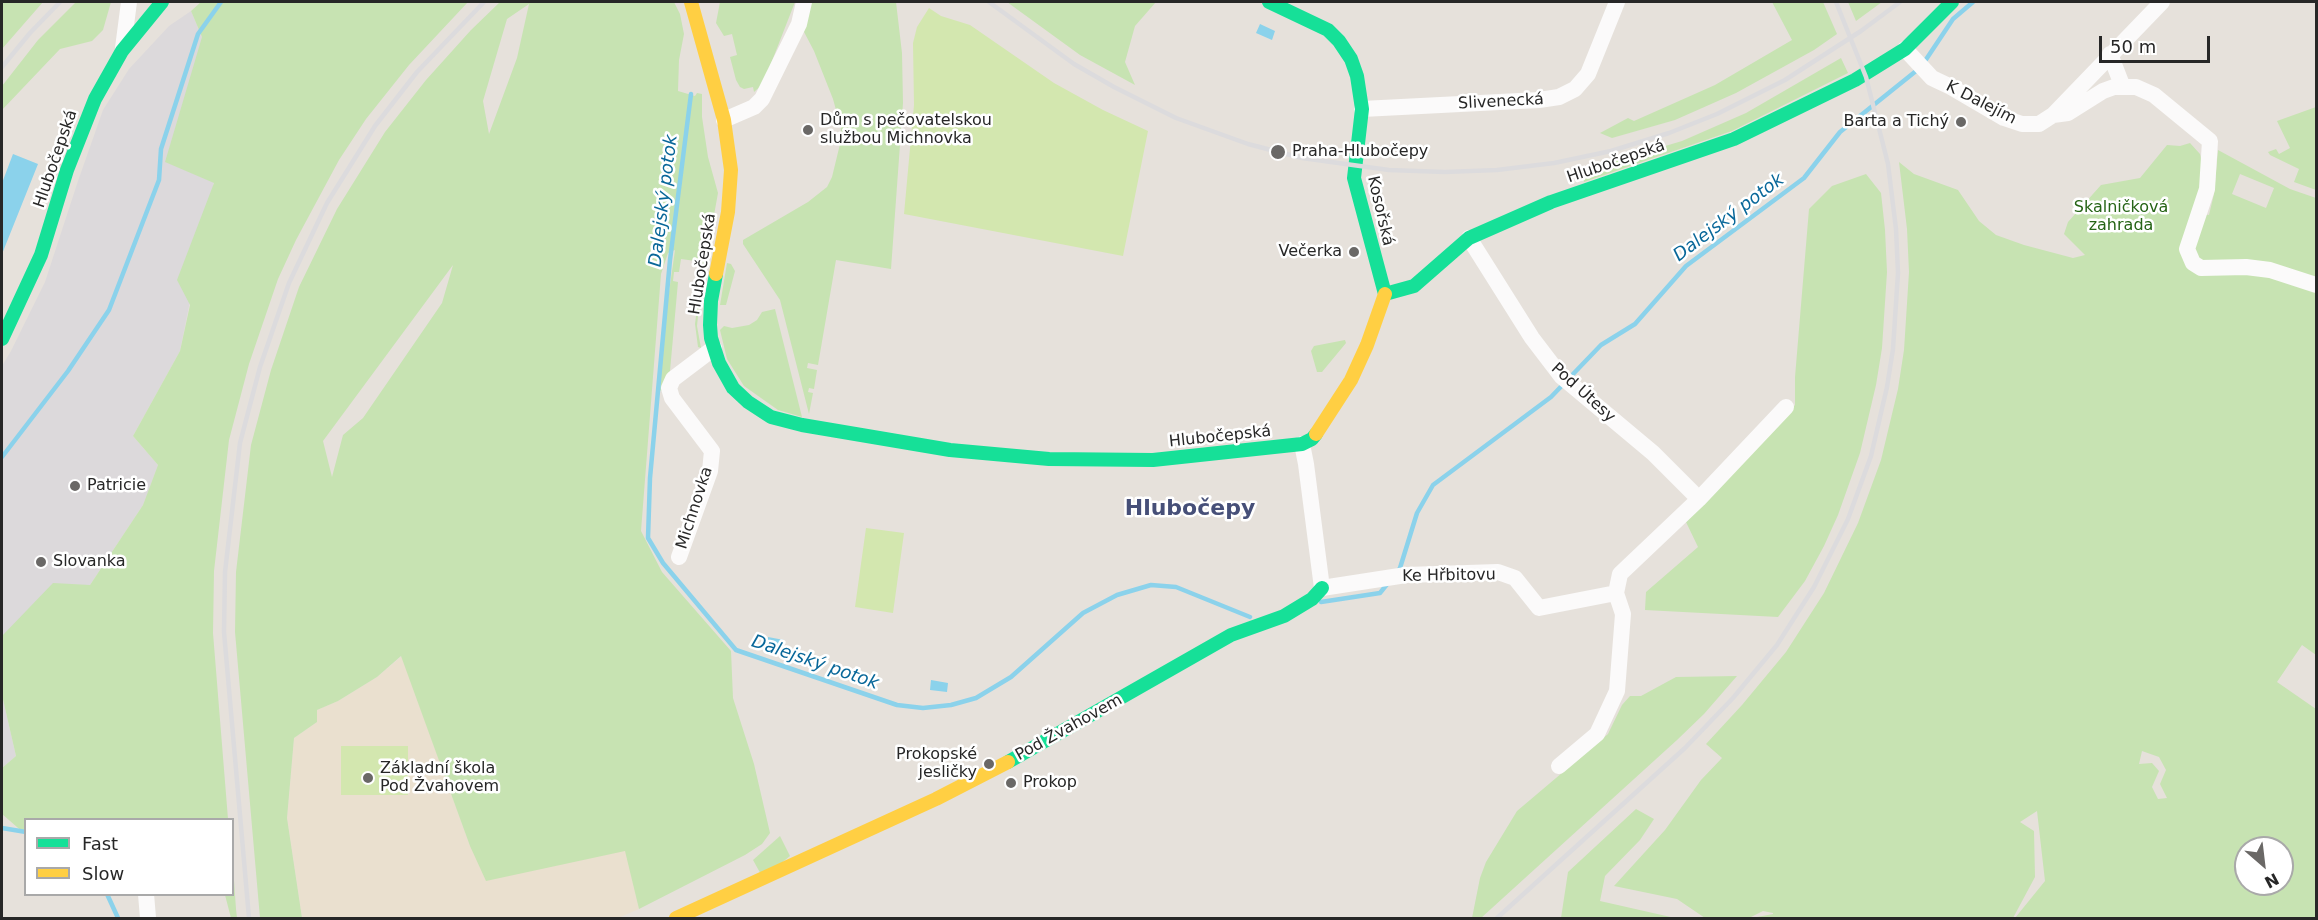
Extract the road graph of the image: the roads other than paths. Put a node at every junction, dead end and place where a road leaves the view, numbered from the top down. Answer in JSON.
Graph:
{"nodes":[{"id":1,"x":129,"y":2,"type":"edge"},
{"id":2,"x":162,"y":2,"type":"edge"},
{"id":3,"x":691,"y":2,"type":"edge"},
{"id":4,"x":804,"y":2,"type":"edge"},
{"id":5,"x":1269,"y":2,"type":"edge"},
{"id":6,"x":1617,"y":2,"type":"edge"},
{"id":7,"x":1952,"y":2,"type":"edge"},
{"id":8,"x":2162,"y":2,"type":"edge"},
{"id":9,"x":122,"y":51,"type":"junction"},
{"id":10,"x":2110,"y":54,"type":"junction"},
{"id":11,"x":1911,"y":55,"type":"junction"},
{"id":12,"x":2122,"y":85,"type":"junction"},
{"id":13,"x":1362,"y":109,"type":"junction"},
{"id":14,"x":2053,"y":115,"type":"junction"},
{"id":15,"x":724,"y":120,"type":"junction"},
{"id":16,"x":1469,"y":238,"type":"junction"},
{"id":17,"x":2316,"y":285,"type":"edge"},
{"id":18,"x":1385,"y":294,"type":"junction"},
{"id":19,"x":2,"y":339,"type":"edge"},
{"id":20,"x":714,"y":348,"type":"junction"},
{"id":21,"x":1786,"y":407,"type":"dead end"},
{"id":22,"x":1302,"y":444,"type":"junction"},
{"id":23,"x":1699,"y":499,"type":"junction"},
{"id":24,"x":679,"y":557,"type":"dead end"},
{"id":25,"x":1322,"y":588,"type":"junction"},
{"id":26,"x":1616,"y":593,"type":"junction"},
{"id":27,"x":1559,"y":766,"type":"dead end"},
{"id":28,"x":146,"y":896,"type":"edge"},
{"id":29,"x":148,"y":918,"type":"edge"},
{"id":30,"x":676,"y":918,"type":"edge"}],
"edges":[{"from":1,"to":9,"type":"street"},
{"from":2,"to":9,"type":"street","name":"Hlubočepská"},
{"from":3,"to":15,"type":"street","name":"Hlubočepská"},
{"from":4,"to":15,"type":"street"},
{"from":5,"to":13,"type":"street","name":"Kosořská"},
{"from":6,"to":13,"type":"street","name":"Slivenecká"},
{"from":7,"to":11,"type":"street","name":"Hlubočepská"},
{"from":8,"to":10,"type":"street","name":"K Dalejím"},
{"from":9,"to":19,"type":"street","name":"Hlubočepská"},
{"from":10,"to":12,"type":"street"},
{"from":10,"to":14,"type":"street","name":"K Dalejím"},
{"from":11,"to":14,"type":"street","name":"K Dalejím"},
{"from":11,"to":16,"type":"street","name":"Hlubočepská"},
{"from":12,"to":14,"type":"street"},
{"from":12,"to":17,"type":"street"},
{"from":13,"to":18,"type":"street","name":"Kosořská"},
{"from":15,"to":20,"type":"street","name":"Hlubočepská"},
{"from":16,"to":18,"type":"street","name":"Hlubočepská"},
{"from":16,"to":23,"type":"street","name":"Pod Útesy"},
{"from":18,"to":22,"type":"street"},
{"from":20,"to":22,"type":"street","name":"Hlubočepská"},
{"from":20,"to":24,"type":"street","name":"Michnovka"},
{"from":21,"to":23,"type":"street"},
{"from":22,"to":25,"type":"street"},
{"from":23,"to":26,"type":"street"},
{"from":25,"to":26,"type":"street","name":"Ke Hřbitovu"},
{"from":25,"to":30,"type":"street","name":"Pod Žvahovem"},
{"from":26,"to":27,"type":"street"},
{"from":28,"to":29,"type":"street"}]}
